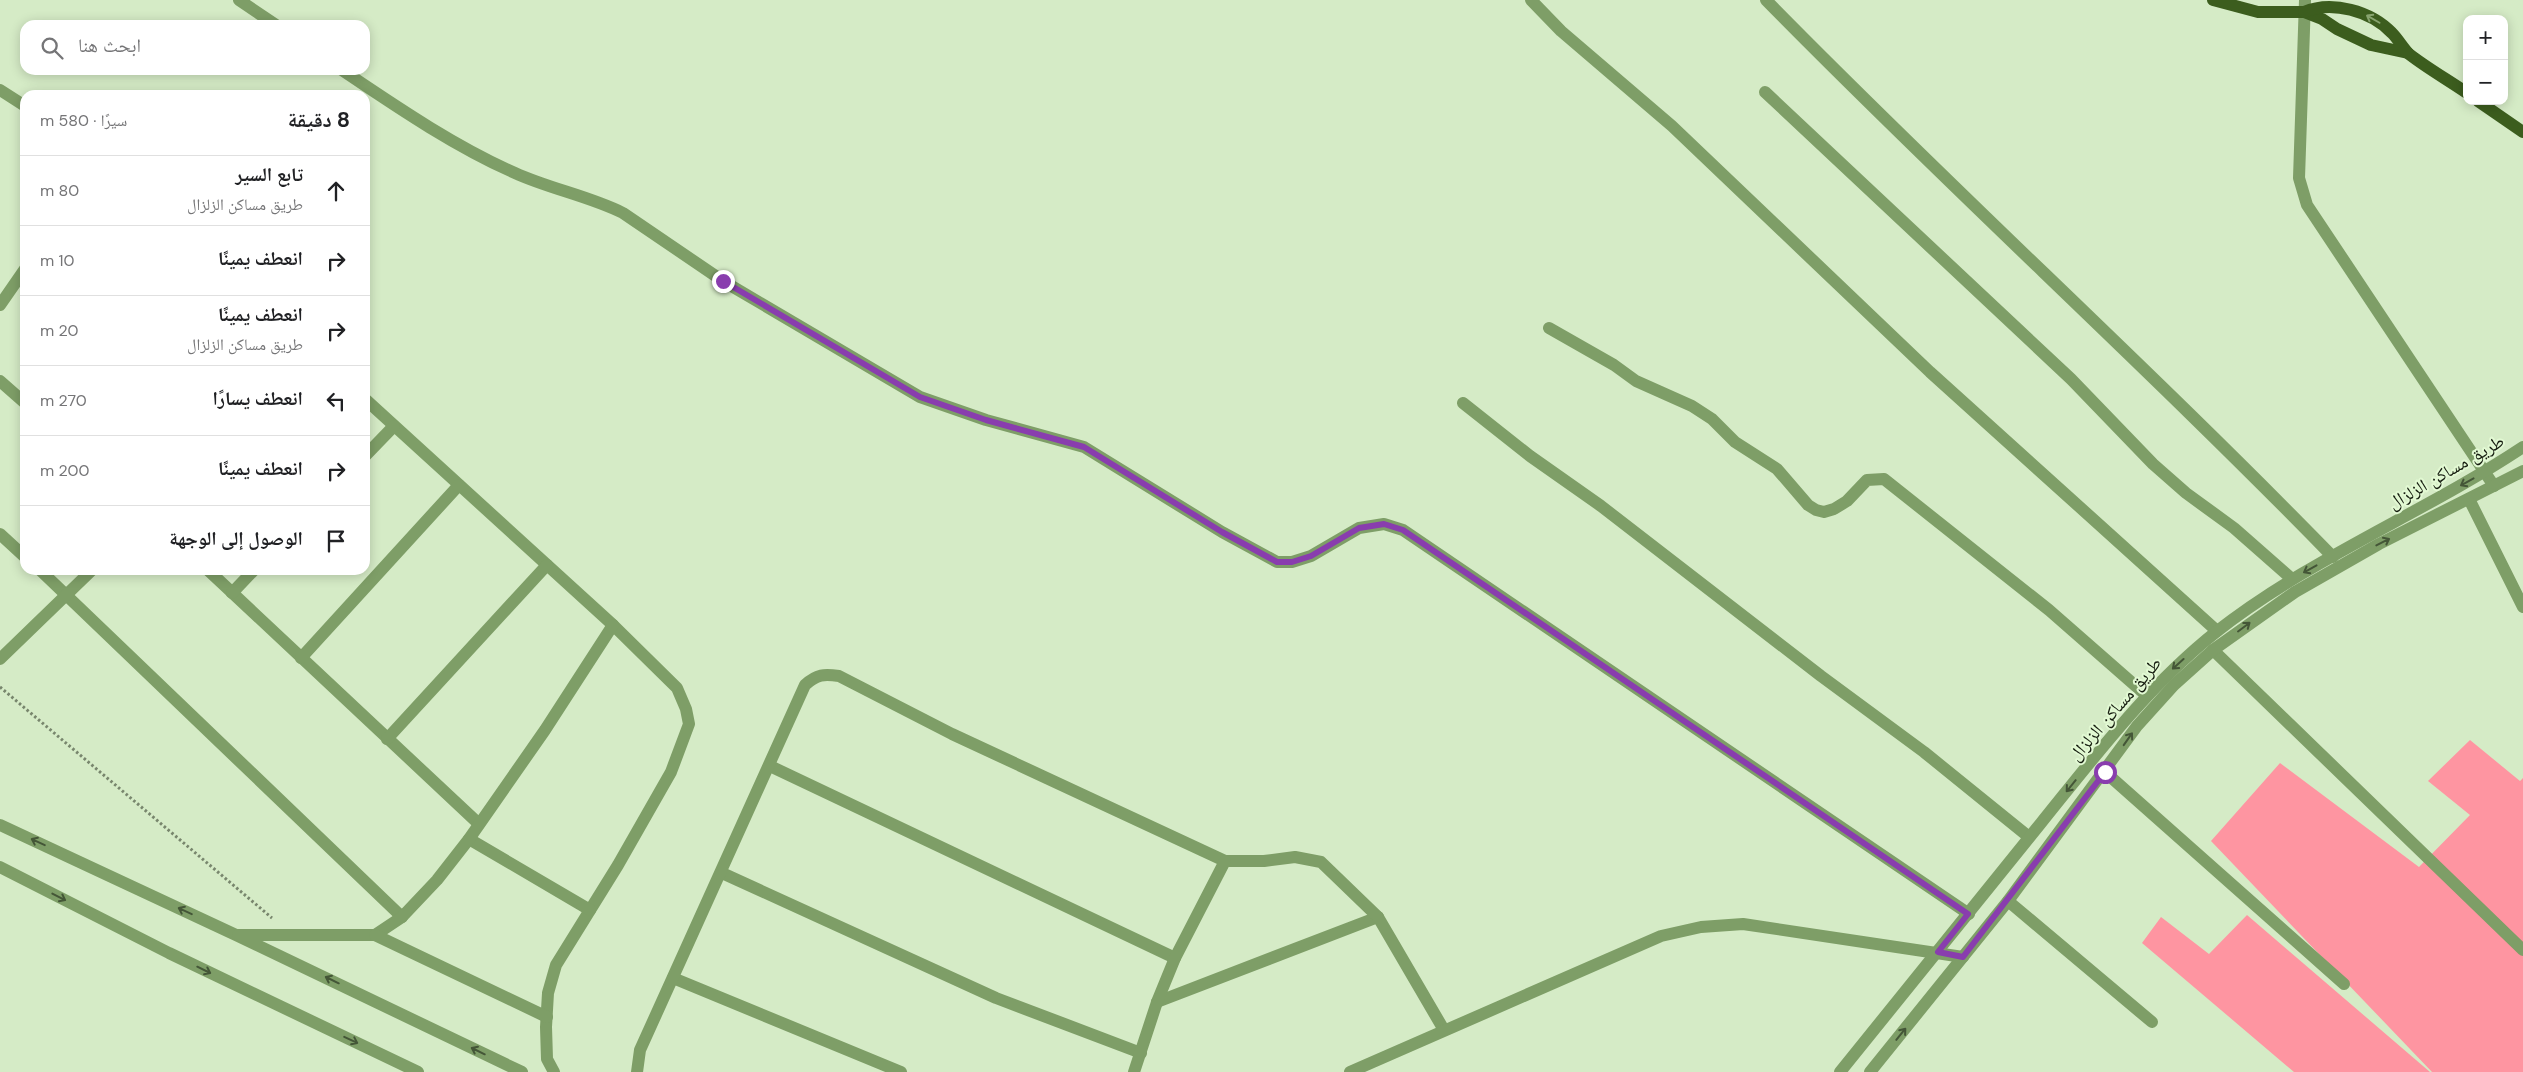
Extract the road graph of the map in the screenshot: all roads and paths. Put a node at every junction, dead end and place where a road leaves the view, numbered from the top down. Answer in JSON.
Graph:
{"nodes":[{"id":1,"x":240,"y":0,"type":"edge"},
{"id":2,"x":1531,"y":0,"type":"edge"},
{"id":3,"x":1766,"y":0,"type":"edge"},
{"id":4,"x":2212,"y":0,"type":"edge"},
{"id":5,"x":2304,"y":6,"type":"edge"},
{"id":6,"x":269,"y":20,"type":"edge"},
{"id":7,"x":2408,"y":53,"type":"junction"},
{"id":8,"x":350,"y":75,"type":"edge"},
{"id":9,"x":0,"y":90,"type":"edge"},
{"id":10,"x":2463,"y":90,"type":"edge"},
{"id":11,"x":1765,"y":92,"type":"dead end"},
{"id":12,"x":20,"y":103,"type":"edge"},
{"id":13,"x":2484,"y":105,"type":"edge"},
{"id":14,"x":2523,"y":132,"type":"edge"},
{"id":15,"x":20,"y":276,"type":"edge"},
{"id":16,"x":0,"y":304,"type":"edge"},
{"id":17,"x":1549,"y":328,"type":"dead end"},
{"id":18,"x":0,"y":381,"type":"edge"},
{"id":19,"x":20,"y":399,"type":"edge"},
{"id":20,"x":1463,"y":403,"type":"dead end"},
{"id":21,"x":370,"y":404,"type":"edge"},
{"id":22,"x":394,"y":426,"type":"junction"},
{"id":23,"x":2523,"y":447,"type":"edge"},
{"id":24,"x":370,"y":451,"type":"edge"},
{"id":25,"x":2523,"y":471,"type":"edge"},
{"id":26,"x":2485,"y":472,"type":"junction"},
{"id":27,"x":459,"y":485,"type":"junction"},
{"id":28,"x":2494,"y":486,"type":"junction"},
{"id":29,"x":2470,"y":499,"type":"junction"},
{"id":30,"x":0,"y":534,"type":"edge"},
{"id":31,"x":20,"y":552,"type":"edge"},
{"id":32,"x":2332,"y":557,"type":"junction"},
{"id":33,"x":546,"y":565,"type":"junction"},
{"id":34,"x":45,"y":575,"type":"edge"},
{"id":35,"x":87,"y":575,"type":"edge"},
{"id":36,"x":213,"y":575,"type":"edge"},
{"id":37,"x":249,"y":575,"type":"edge"},
{"id":38,"x":2292,"y":579,"type":"junction"},
{"id":39,"x":232,"y":592,"type":"junction"},
{"id":40,"x":66,"y":594,"type":"junction"},
{"id":41,"x":2523,"y":607,"type":"edge"},
{"id":42,"x":613,"y":625,"type":"junction"},
{"id":43,"x":2217,"y":631,"type":"junction"},
{"id":44,"x":2213,"y":650,"type":"junction"},
{"id":45,"x":300,"y":658,"type":"junction"},
{"id":46,"x":0,"y":659,"type":"edge"},
{"id":47,"x":0,"y":687,"type":"edge"},
{"id":48,"x":2146,"y":695,"type":"junction"},
{"id":49,"x":387,"y":739,"type":"junction"},
{"id":50,"x":770,"y":766,"type":"junction"},
{"id":51,"x":2105,"y":772,"type":"junction"},
{"id":52,"x":479,"y":824,"type":"junction"},
{"id":53,"x":0,"y":825,"type":"edge"},
{"id":54,"x":2030,"y":838,"type":"junction"},
{"id":55,"x":469,"y":839,"type":"junction"},
{"id":56,"x":1225,"y":861,"type":"junction"},
{"id":57,"x":0,"y":867,"type":"edge"},
{"id":58,"x":722,"y":873,"type":"junction"},
{"id":59,"x":2008,"y":901,"type":"junction"},
{"id":60,"x":590,"y":910,"type":"junction"},
{"id":61,"x":1968,"y":914,"type":"junction"},
{"id":62,"x":402,"y":917,"type":"junction"},
{"id":63,"x":1378,"y":917,"type":"junction"},
{"id":64,"x":236,"y":935,"type":"junction"},
{"id":65,"x":292,"y":935,"type":"junction"},
{"id":66,"x":375,"y":935,"type":"junction"},
{"id":67,"x":2523,"y":950,"type":"edge"},
{"id":68,"x":1938,"y":952,"type":"junction"},
{"id":69,"x":1963,"y":957,"type":"junction"},
{"id":70,"x":1175,"y":958,"type":"junction"},
{"id":71,"x":673,"y":978,"type":"junction"},
{"id":72,"x":2344,"y":984,"type":"dead end"},
{"id":73,"x":1157,"y":1002,"type":"junction"},
{"id":74,"x":547,"y":1018,"type":"junction"},
{"id":75,"x":2152,"y":1022,"type":"dead end"},
{"id":76,"x":1444,"y":1030,"type":"junction"},
{"id":77,"x":1141,"y":1053,"type":"junction"},
{"id":78,"x":418,"y":1072,"type":"edge"},
{"id":79,"x":522,"y":1072,"type":"edge"},
{"id":80,"x":554,"y":1072,"type":"edge"},
{"id":81,"x":637,"y":1072,"type":"edge"},
{"id":82,"x":900,"y":1072,"type":"edge"},
{"id":83,"x":1134,"y":1072,"type":"edge"},
{"id":84,"x":1350,"y":1072,"type":"edge"},
{"id":85,"x":1840,"y":1072,"type":"edge"},
{"id":86,"x":1870,"y":1072,"type":"edge"}],
"edges":[{"from":1,"to":6,"type":"street"},
{"from":2,"to":43,"type":"street"},
{"from":3,"to":32,"type":"street"},
{"from":4,"to":5,"type":"main road"},
{"from":5,"to":7,"type":"main road"},
{"from":7,"to":5,"type":"main road","one_way":true},
{"from":5,"to":26,"type":"street"},
{"from":7,"to":10,"type":"main road"},
{"from":8,"to":61,"type":"street"},
{"from":9,"to":12,"type":"street"},
{"from":11,"to":38,"type":"street"},
{"from":13,"to":14,"type":"main road"},
{"from":15,"to":16,"type":"street"},
{"from":17,"to":48,"type":"street"},
{"from":18,"to":19,"type":"street"},
{"from":20,"to":54,"type":"street"},
{"from":21,"to":22,"type":"street"},
{"from":22,"to":24,"type":"street"},
{"from":22,"to":27,"type":"street"},
{"from":23,"to":26,"type":"street","name":"طريق مساكن الزلزال"},
{"from":25,"to":28,"type":"street","name":"طريق مساكن الزلزال"},
{"from":26,"to":28,"type":"street"},
{"from":26,"to":32,"type":"street","name":"طريق مساكن الزلزال","one_way":true},
{"from":27,"to":33,"type":"street"},
{"from":27,"to":45,"type":"street"},
{"from":28,"to":29,"type":"street","name":"طريق مساكن الزلزال"},
{"from":29,"to":41,"type":"street"},
{"from":44,"to":29,"type":"street","name":"طريق مساكن الزلزال","one_way":true},
{"from":30,"to":31,"type":"street"},
{"from":32,"to":38,"type":"street","name":"طريق مساكن الزلزال","one_way":true},
{"from":33,"to":42,"type":"street"},
{"from":33,"to":49,"type":"street"},
{"from":34,"to":40,"type":"street"},
{"from":35,"to":40,"type":"street"},
{"from":36,"to":39,"type":"street"},
{"from":37,"to":39,"type":"street"},
{"from":38,"to":43,"type":"street","name":"طريق مساكن الزلزال"},
{"from":39,"to":45,"type":"street"},
{"from":40,"to":46,"type":"street"},
{"from":40,"to":62,"type":"street"},
{"from":42,"to":52,"type":"street"},
{"from":42,"to":60,"type":"street"},
{"from":43,"to":48,"type":"street","name":"طريق مساكن الزلزال","one_way":true},
{"from":51,"to":44,"type":"street","name":"طريق مساكن الزلزال","one_way":true},
{"from":44,"to":67,"type":"street"},
{"from":45,"to":49,"type":"street"},
{"from":47,"to":65,"type":"path"},
{"from":48,"to":54,"type":"street","name":"طريق مساكن الزلزال","one_way":true},
{"from":49,"to":52,"type":"street"},
{"from":50,"to":56,"type":"street"},
{"from":50,"to":58,"type":"street"},
{"from":50,"to":70,"type":"street"},
{"from":51,"to":59,"type":"street","name":"طريق مساكن الزلزال"},
{"from":51,"to":72,"type":"street"},
{"from":52,"to":55,"type":"street"},
{"from":64,"to":53,"type":"street","one_way":true},
{"from":54,"to":61,"type":"street","name":"طريق مساكن الزلزال"},
{"from":55,"to":60,"type":"street"},
{"from":55,"to":62,"type":"street"},
{"from":56,"to":63,"type":"street"},
{"from":56,"to":70,"type":"street"},
{"from":57,"to":78,"type":"street","one_way":true},
{"from":58,"to":71,"type":"street"},
{"from":58,"to":77,"type":"street"},
{"from":59,"to":69,"type":"street","name":"طريق مساكن الزلزال"},
{"from":59,"to":75,"type":"street"},
{"from":60,"to":74,"type":"street"},
{"from":61,"to":68,"type":"street","name":"طريق مساكن الزلزال"},
{"from":62,"to":66,"type":"street"},
{"from":63,"to":73,"type":"street"},
{"from":63,"to":76,"type":"street"},
{"from":64,"to":65,"type":"street"},
{"from":79,"to":64,"type":"street","one_way":true},
{"from":65,"to":66,"type":"street"},
{"from":66,"to":74,"type":"street"},
{"from":68,"to":69,"type":"street"},
{"from":68,"to":76,"type":"street"},
{"from":68,"to":85,"type":"street","name":"طريق مساكن الزلزال"},
{"from":86,"to":69,"type":"street","name":"طريق مساكن الزلزال","one_way":true},
{"from":70,"to":73,"type":"street"},
{"from":71,"to":81,"type":"street"},
{"from":71,"to":82,"type":"street"},
{"from":73,"to":77,"type":"street"},
{"from":74,"to":80,"type":"street"},
{"from":76,"to":84,"type":"street"},
{"from":77,"to":83,"type":"street"}]}
